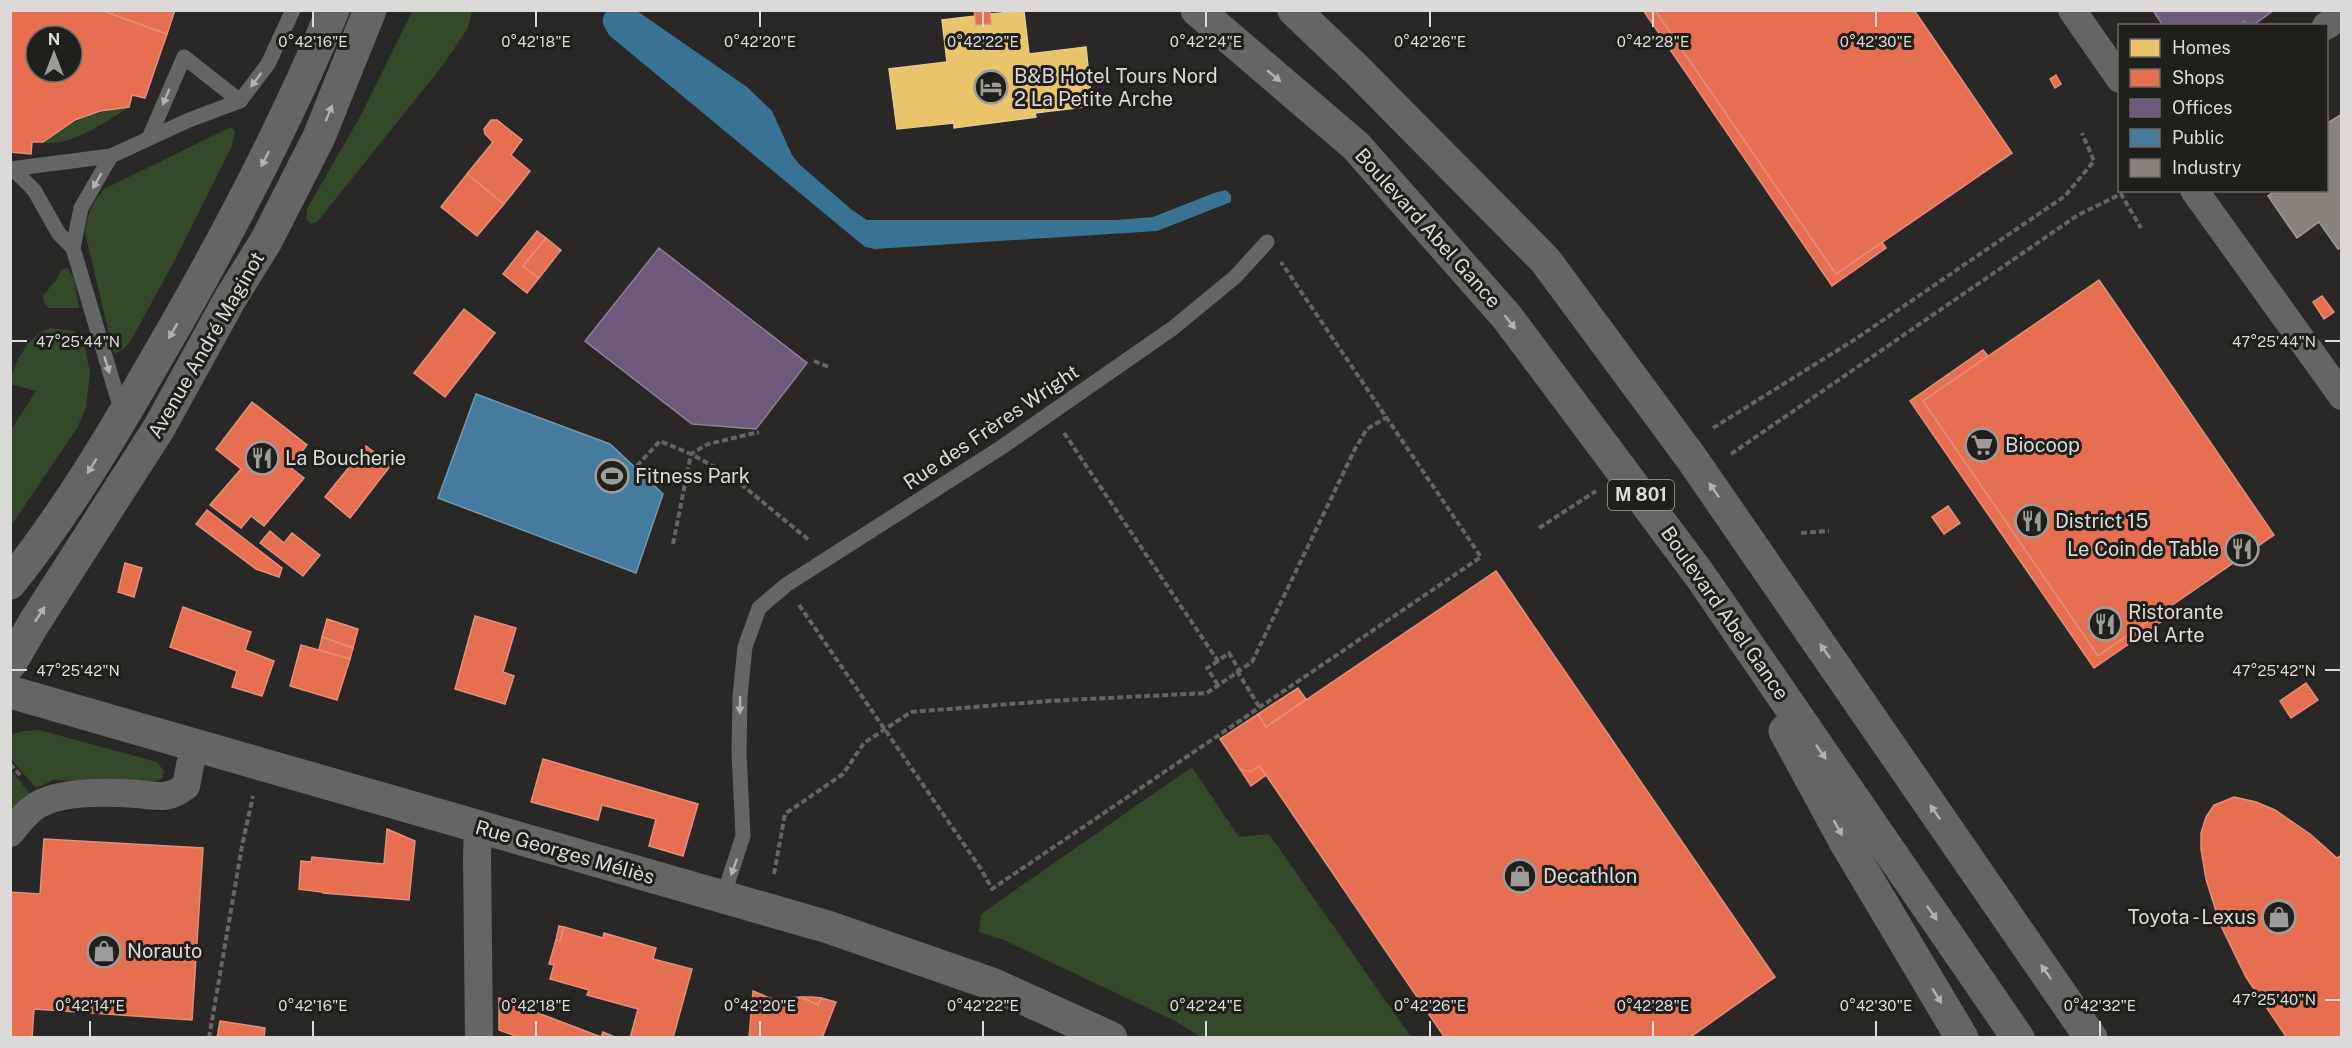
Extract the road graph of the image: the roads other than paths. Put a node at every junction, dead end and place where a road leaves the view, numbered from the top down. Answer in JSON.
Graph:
{"nodes":[{"id":1,"x":293,"y":10,"type":"edge"},
{"id":2,"x":333,"y":10,"type":"edge"},
{"id":3,"x":370,"y":10,"type":"edge"},
{"id":4,"x":1197,"y":10,"type":"edge"},
{"id":5,"x":1294,"y":10,"type":"edge"},
{"id":6,"x":2072,"y":10,"type":"edge"},
{"id":7,"x":2342,"y":15,"type":"edge"},
{"id":8,"x":2328,"y":25,"type":"edge"},
{"id":9,"x":2118,"y":77,"type":"edge"},
{"id":10,"x":240,"y":101,"type":"junction"},
{"id":11,"x":149,"y":138,"type":"junction"},
{"id":12,"x":111,"y":156,"type":"junction"},
{"id":13,"x":12,"y":169,"type":"edge"},
{"id":14,"x":2195,"y":192,"type":"edge"},
{"id":15,"x":1267,"y":242,"type":"road end"},
{"id":16,"x":73,"y":248,"type":"junction"},
{"id":17,"x":2342,"y":396,"type":"edge"},
{"id":18,"x":123,"y":416,"type":"junction"},
{"id":19,"x":1699,"y":574,"type":"junction"},
{"id":20,"x":10,"y":583,"type":"edge"},
{"id":21,"x":10,"y":664,"type":"edge"},
{"id":22,"x":10,"y":692,"type":"edge"},
{"id":23,"x":194,"y":745,"type":"junction"},
{"id":24,"x":478,"y":826,"type":"junction"},
{"id":25,"x":10,"y":833,"type":"edge"},
{"id":26,"x":723,"y":897,"type":"junction"},
{"id":27,"x":480,"y":1038,"type":"edge"},
{"id":28,"x":1111,"y":1038,"type":"edge"},
{"id":29,"x":1962,"y":1038,"type":"edge"},
{"id":30,"x":2018,"y":1038,"type":"edge"},
{"id":31,"x":2091,"y":1038,"type":"edge"}],
"edges":[{"from":1,"to":10,"type":"lane","one_way":true},
{"from":2,"to":18,"type":"main road","name":"Avenue André Maginot","one_way":true},
{"from":21,"to":3,"type":"main road","name":"Avenue André Maginot","one_way":true},
{"from":4,"to":19,"type":"main road","name":"Boulevard Abel Gance","number":"M 801","one_way":true},
{"from":31,"to":5,"type":"main road","number":"M 801","one_way":true},
{"from":6,"to":9,"type":"street"},
{"from":7,"to":8,"type":"street"},
{"from":10,"to":11,"type":"lane"},
{"from":10,"to":11,"type":"lane","one_way":true},
{"from":11,"to":12,"type":"lane"},
{"from":12,"to":13,"type":"lane"},
{"from":12,"to":16,"type":"lane","one_way":true},
{"from":13,"to":16,"type":"lane"},
{"from":14,"to":17,"type":"street"},
{"from":15,"to":26,"type":"lane","name":"Rue des Frères Wright","one_way":true},
{"from":16,"to":18,"type":"lane","one_way":true},
{"from":18,"to":20,"type":"main road","name":"Avenue André Maginot","one_way":true},
{"from":19,"to":29,"type":"main road","one_way":true},
{"from":19,"to":30,"type":"main road","name":"Boulevard Abel Gance","number":"M 801","one_way":true},
{"from":22,"to":23,"type":"street","name":"Rue Georges Méliès"},
{"from":23,"to":24,"type":"street","name":"Rue Georges Méliès"},
{"from":23,"to":25,"type":"street"},
{"from":24,"to":26,"type":"street","name":"Rue Georges Méliès"},
{"from":24,"to":27,"type":"street"},
{"from":26,"to":28,"type":"street","name":"Rue Georges Méliès"}]}
